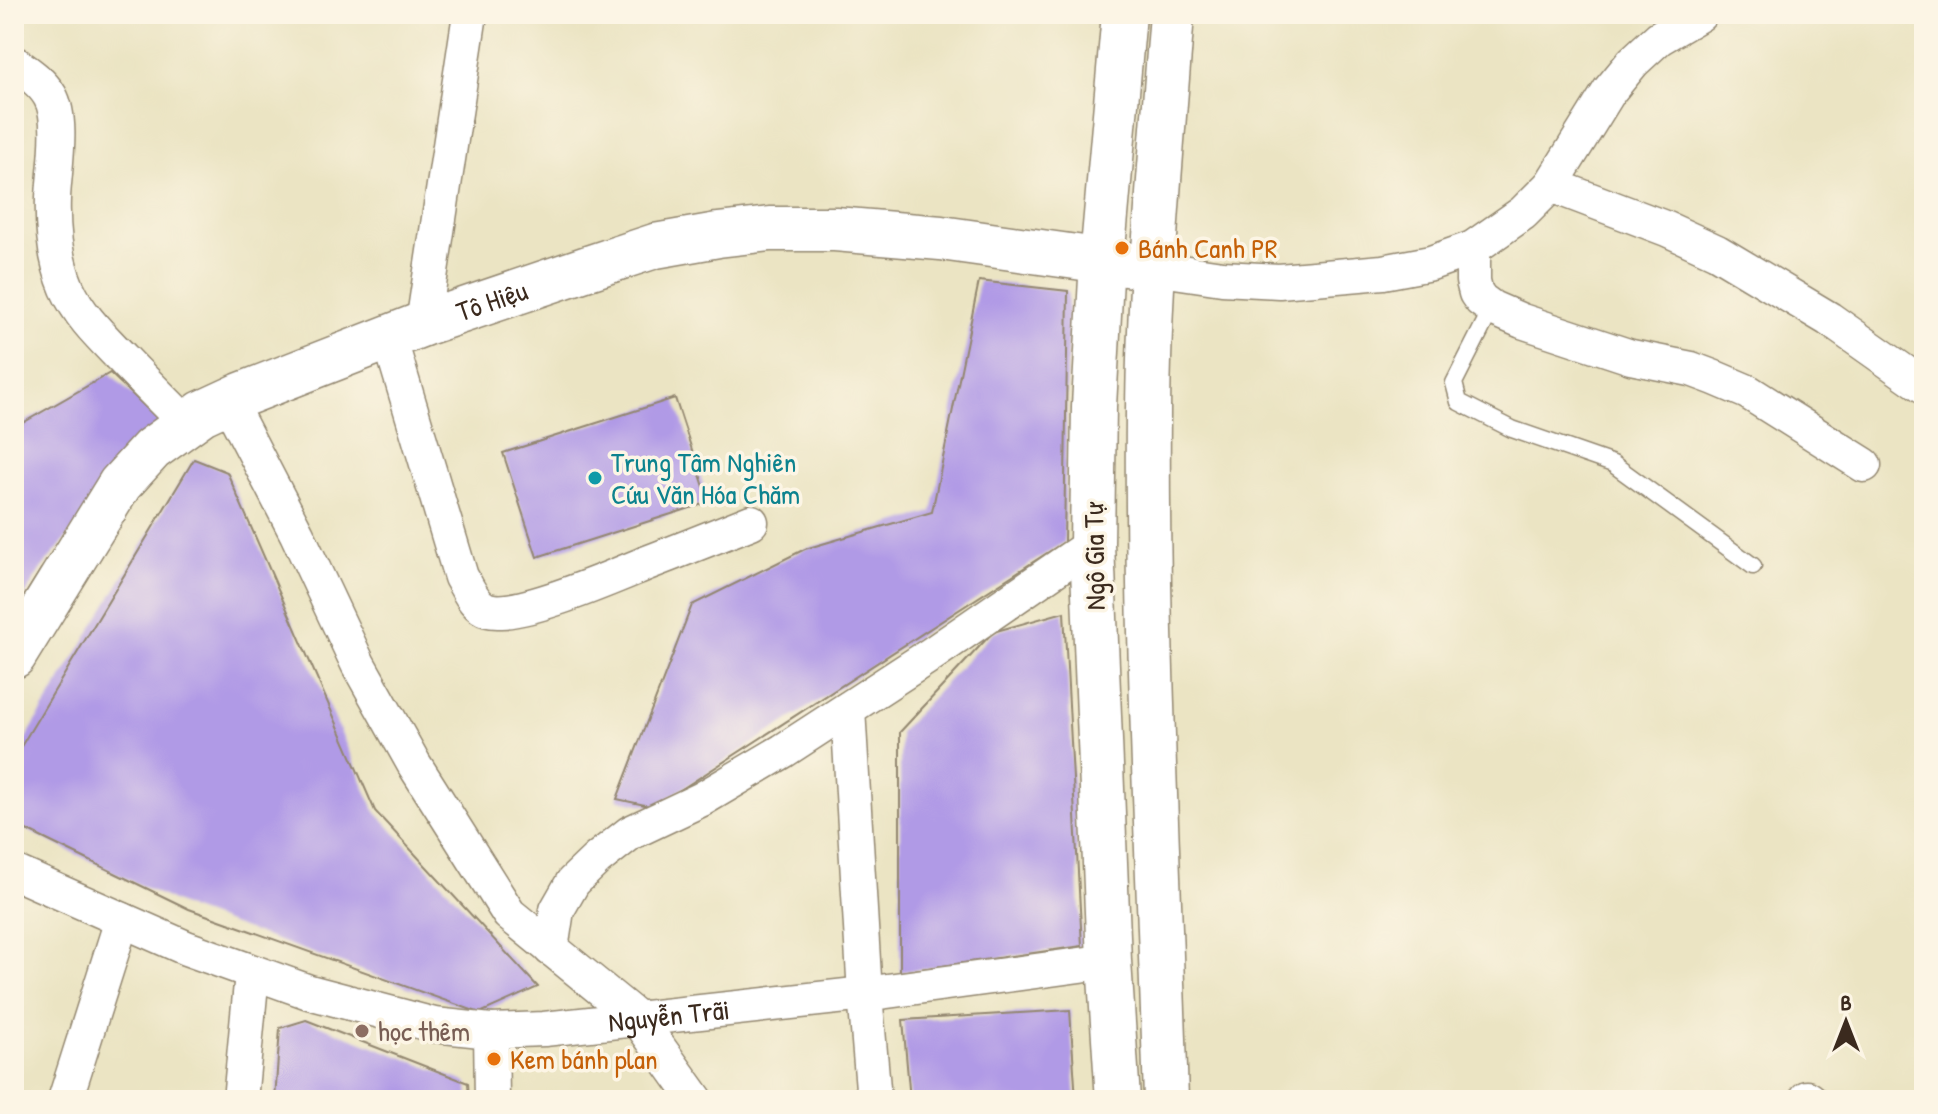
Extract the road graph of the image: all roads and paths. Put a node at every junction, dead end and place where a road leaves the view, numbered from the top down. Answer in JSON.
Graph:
{"nodes":[{"id":1,"x":470,"y":14,"type":"edge"},
{"id":2,"x":1124,"y":14,"type":"edge"},
{"id":3,"x":1172,"y":14,"type":"edge"},
{"id":4,"x":1700,"y":14,"type":"edge"},
{"id":5,"x":14,"y":63,"type":"edge"},
{"id":6,"x":1551,"y":185,"type":"junction"},
{"id":7,"x":1473,"y":248,"type":"junction"},
{"id":8,"x":1102,"y":260,"type":"junction"},
{"id":9,"x":1154,"y":268,"type":"junction"},
{"id":10,"x":1492,"y":308,"type":"junction"},
{"id":11,"x":406,"y":331,"type":"junction"},
{"id":12,"x":1924,"y":386,"type":"edge"},
{"id":13,"x":228,"y":401,"type":"junction"},
{"id":14,"x":187,"y":424,"type":"junction"},
{"id":15,"x":1864,"y":465,"type":"dead end"},
{"id":16,"x":751,"y":522,"type":"dead end"},
{"id":17,"x":1147,"y":540,"type":"junction"},
{"id":18,"x":1092,"y":544,"type":"junction"},
{"id":19,"x":1753,"y":566,"type":"dead end"},
{"id":20,"x":14,"y":656,"type":"edge"},
{"id":21,"x":848,"y":709,"type":"junction"},
{"id":22,"x":14,"y":872,"type":"edge"},
{"id":23,"x":122,"y":920,"type":"junction"},
{"id":24,"x":551,"y":949,"type":"junction"},
{"id":25,"x":1162,"y":955,"type":"junction"},
{"id":26,"x":1109,"y":961,"type":"junction"},
{"id":27,"x":252,"y":973,"type":"junction"},
{"id":28,"x":865,"y":994,"type":"junction"},
{"id":29,"x":638,"y":1019,"type":"junction"},
{"id":30,"x":491,"y":1031,"type":"junction"},
{"id":31,"x":65,"y":1100,"type":"edge"},
{"id":32,"x":240,"y":1100,"type":"edge"},
{"id":33,"x":492,"y":1100,"type":"edge"},
{"id":34,"x":696,"y":1100,"type":"edge"},
{"id":35,"x":874,"y":1100,"type":"edge"},
{"id":36,"x":1118,"y":1100,"type":"edge"},
{"id":37,"x":1166,"y":1100,"type":"edge"}],
"edges":[{"from":1,"to":11,"type":"street"},
{"from":2,"to":8,"type":"main road","name":"Ngô Gia Tự"},
{"from":3,"to":9,"type":"main road","name":"Ngô Gia Tự"},
{"from":4,"to":6,"type":"street"},
{"from":5,"to":14,"type":"street"},
{"from":6,"to":7,"type":"street"},
{"from":6,"to":12,"type":"street"},
{"from":7,"to":9,"type":"street"},
{"from":7,"to":10,"type":"street"},
{"from":8,"to":9,"type":"main road","name":"Tô Hiệu"},
{"from":8,"to":11,"type":"main road","name":"Tô Hiệu"},
{"from":8,"to":18,"type":"main road","name":"Ngô Gia Tự"},
{"from":9,"to":17,"type":"main road","name":"Ngô Gia Tự"},
{"from":10,"to":15,"type":"street"},
{"from":10,"to":19,"type":"lane"},
{"from":11,"to":13,"type":"main road","name":"Tô Hiệu"},
{"from":11,"to":16,"type":"street"},
{"from":13,"to":14,"type":"main road","name":"Tô Hiệu"},
{"from":13,"to":24,"type":"street"},
{"from":14,"to":20,"type":"main road","name":"Tô Hiệu"},
{"from":17,"to":18,"type":"main road"},
{"from":17,"to":25,"type":"main road","name":"Ngô Gia Tự"},
{"from":18,"to":21,"type":"street"},
{"from":18,"to":26,"type":"main road","name":"Ngô Gia Tự"},
{"from":21,"to":24,"type":"street"},
{"from":21,"to":28,"type":"street"},
{"from":22,"to":23,"type":"street","name":"Nguyễn Trãi"},
{"from":23,"to":27,"type":"street","name":"Nguyễn Trãi"},
{"from":23,"to":31,"type":"street"},
{"from":24,"to":29,"type":"street"},
{"from":25,"to":26,"type":"main road"},
{"from":25,"to":37,"type":"main road","name":"Ngô Gia Tự"},
{"from":26,"to":28,"type":"street","name":"Nguyễn Trãi"},
{"from":26,"to":36,"type":"main road","name":"Ngô Gia Tự"},
{"from":27,"to":30,"type":"street","name":"Nguyễn Trãi"},
{"from":27,"to":32,"type":"street"},
{"from":28,"to":29,"type":"street","name":"Nguyễn Trãi"},
{"from":28,"to":35,"type":"street"},
{"from":29,"to":30,"type":"street","name":"Nguyễn Trãi"},
{"from":29,"to":34,"type":"street"},
{"from":30,"to":33,"type":"street"}]}
